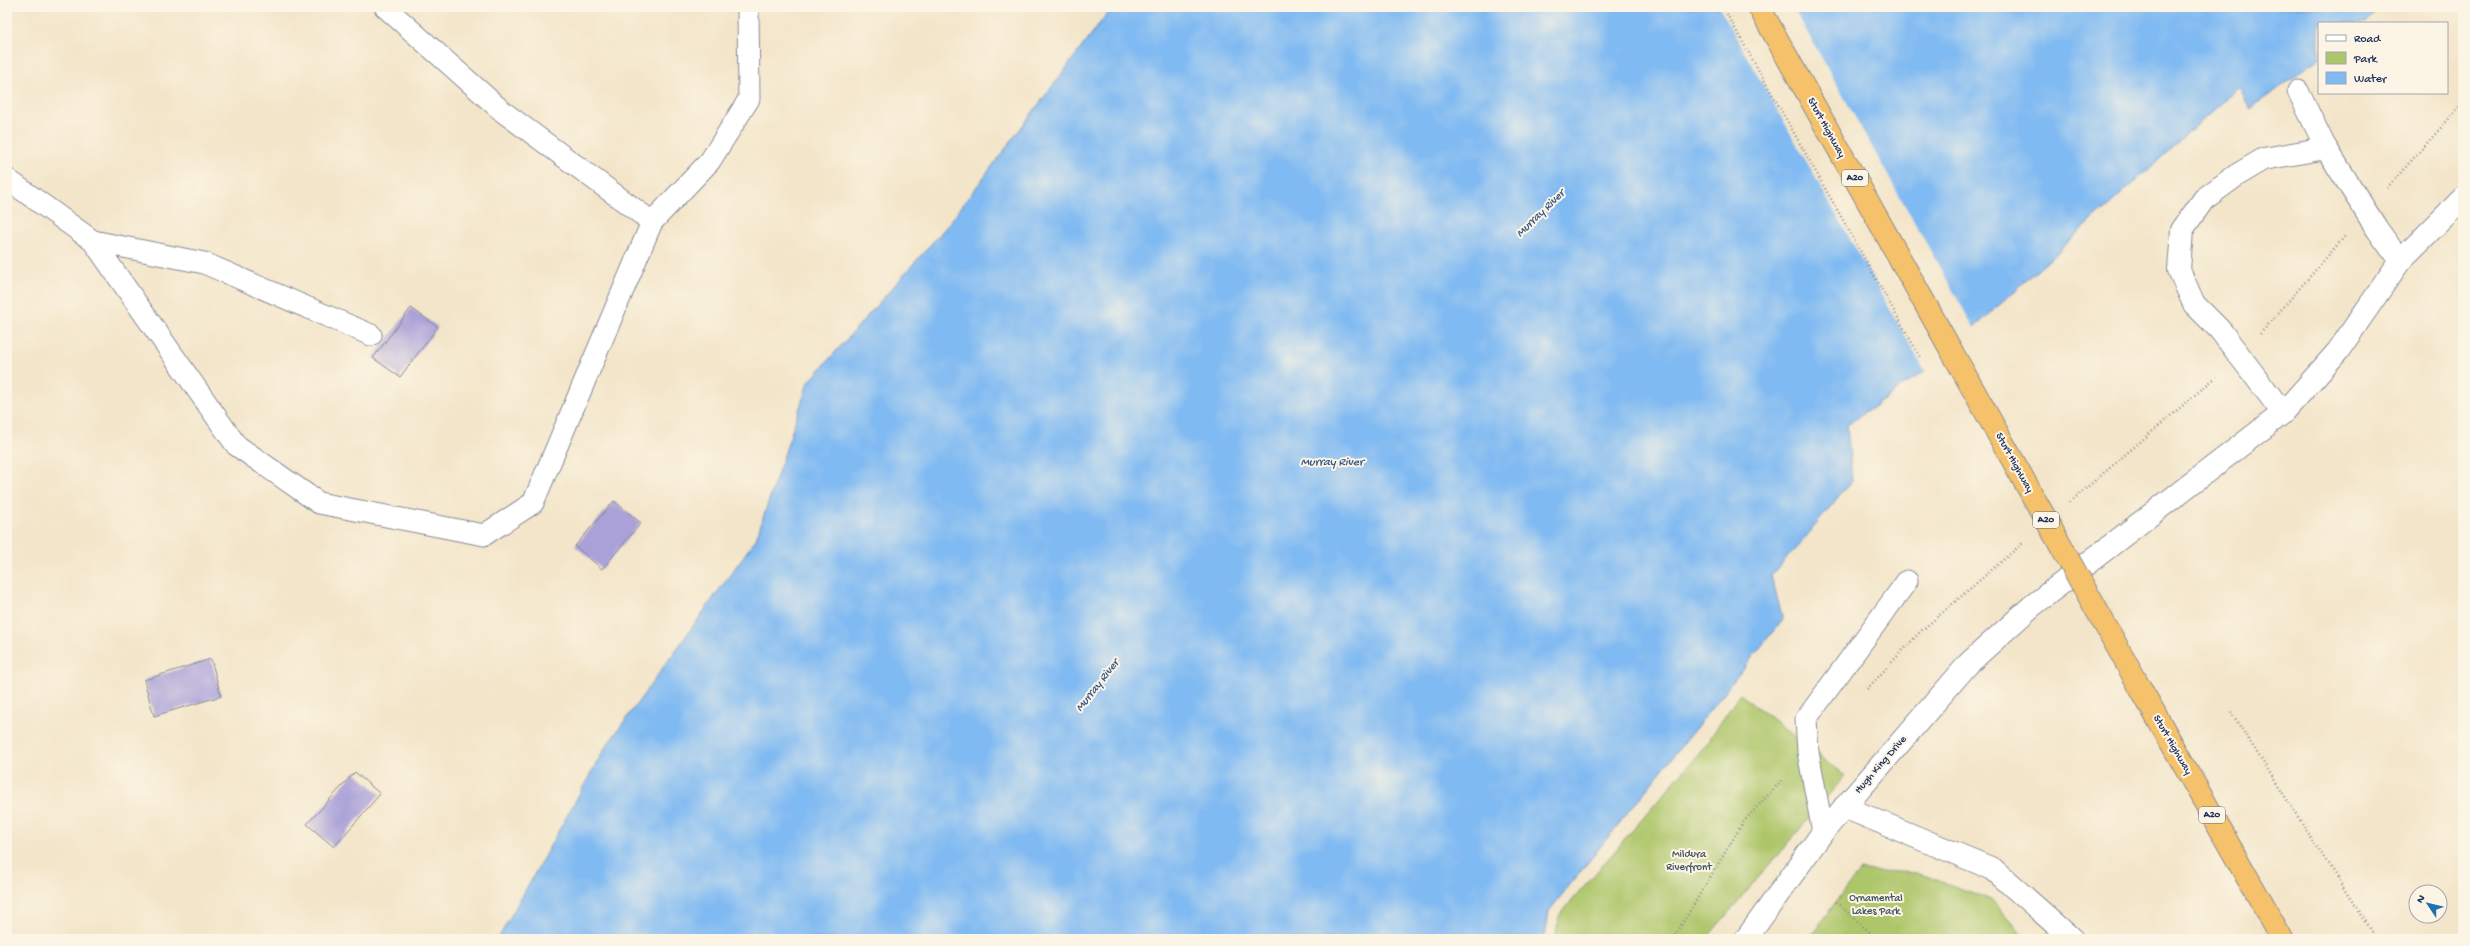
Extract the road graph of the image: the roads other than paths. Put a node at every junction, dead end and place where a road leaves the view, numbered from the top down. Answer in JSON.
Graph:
{"nodes":[{"id":1,"x":385,"y":7,"type":"edge"},
{"id":2,"x":748,"y":7,"type":"edge"},
{"id":3,"x":1758,"y":7,"type":"edge"},
{"id":4,"x":2298,"y":91,"type":"dead end"},
{"id":5,"x":2326,"y":148,"type":"junction"},
{"id":6,"x":7,"y":180,"type":"edge"},
{"id":7,"x":2463,"y":198,"type":"edge"},
{"id":8,"x":652,"y":222,"type":"junction"},
{"id":9,"x":94,"y":241,"type":"junction"},
{"id":10,"x":2400,"y":261,"type":"junction"},
{"id":11,"x":371,"y":335,"type":"dead end"},
{"id":12,"x":2283,"y":413,"type":"junction"},
{"id":13,"x":1907,"y":581,"type":"dead end"},
{"id":14,"x":1844,"y":807,"type":"junction"},
{"id":15,"x":1824,"y":832,"type":"junction"},
{"id":16,"x":1746,"y":939,"type":"edge"},
{"id":17,"x":2072,"y":939,"type":"edge"},
{"id":18,"x":2282,"y":939,"type":"edge"}],
"edges":[{"from":1,"to":8,"type":"lane"},
{"from":2,"to":8,"type":"lane"},
{"from":3,"to":18,"type":"highway","name":"Sturt Highway","number":"A20","bridge":true},
{"from":4,"to":5,"type":"lane"},
{"from":5,"to":10,"type":"street"},
{"from":5,"to":12,"type":"street"},
{"from":6,"to":9,"type":"lane"},
{"from":7,"to":10,"type":"street","name":"Hugh King Drive"},
{"from":8,"to":9,"type":"lane"},
{"from":9,"to":11,"type":"lane"},
{"from":10,"to":12,"type":"street","name":"Hugh King Drive"},
{"from":12,"to":14,"type":"street","name":"Hugh King Drive"},
{"from":13,"to":15,"type":"lane"},
{"from":14,"to":15,"type":"street","name":"Hugh King Drive"},
{"from":14,"to":17,"type":"street"},
{"from":15,"to":16,"type":"street","name":"Hugh King Drive"}]}
